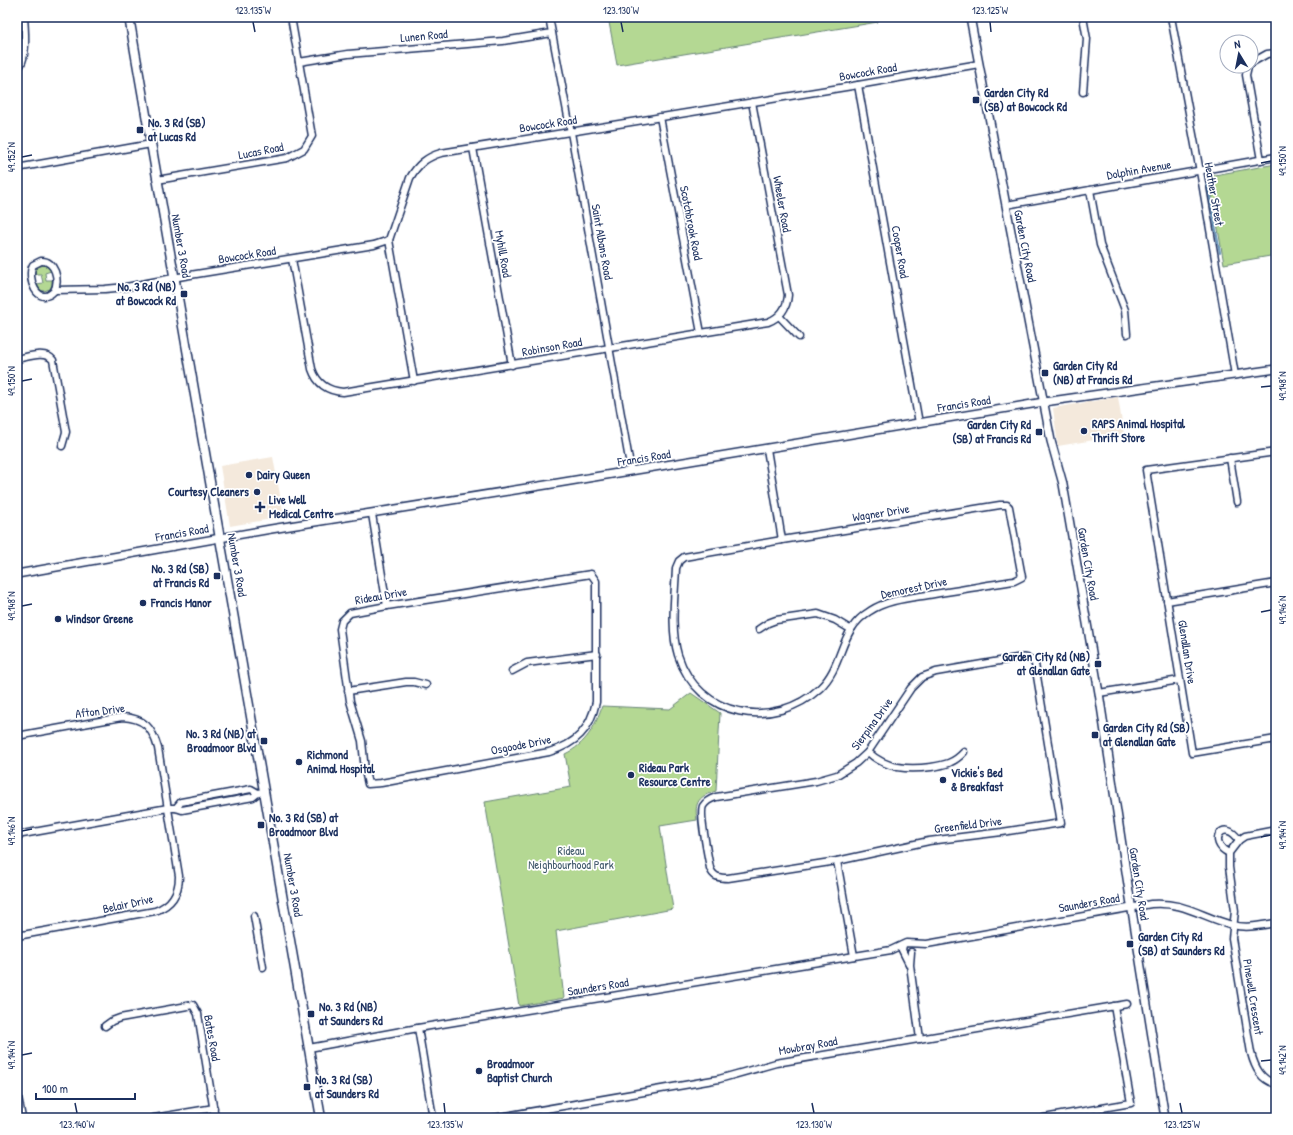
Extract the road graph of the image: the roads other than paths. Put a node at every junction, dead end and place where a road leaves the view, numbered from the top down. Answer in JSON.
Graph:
{"nodes":[{"id":1,"x":24,"y":17,"type":"edge"},
{"id":2,"x":129,"y":17,"type":"edge"},
{"id":3,"x":291,"y":17,"type":"edge"},
{"id":4,"x":549,"y":17,"type":"edge"},
{"id":5,"x":970,"y":17,"type":"edge"},
{"id":6,"x":1083,"y":17,"type":"edge"},
{"id":7,"x":1171,"y":17,"type":"edge"},
{"id":8,"x":552,"y":33,"type":"junction"},
{"id":9,"x":1276,"y":53,"type":"edge"},
{"id":10,"x":1259,"y":58,"type":"edge"},
{"id":11,"x":299,"y":62,"type":"junction"},
{"id":12,"x":979,"y":64,"type":"junction"},
{"id":13,"x":17,"y":69,"type":"edge"},
{"id":14,"x":1246,"y":74,"type":"edge"},
{"id":15,"x":858,"y":85,"type":"junction"},
{"id":16,"x":1083,"y":92,"type":"dead end"},
{"id":17,"x":752,"y":102,"type":"junction"},
{"id":18,"x":660,"y":117,"type":"junction"},
{"id":19,"x":570,"y":132,"type":"junction"},
{"id":20,"x":152,"y":144,"type":"junction"},
{"id":21,"x":472,"y":148,"type":"junction"},
{"id":22,"x":1276,"y":157,"type":"edge"},
{"id":23,"x":1261,"y":160,"type":"junction"},
{"id":24,"x":17,"y":168,"type":"edge"},
{"id":25,"x":1199,"y":171,"type":"junction"},
{"id":26,"x":158,"y":180,"type":"junction"},
{"id":27,"x":1090,"y":190,"type":"junction"},
{"id":28,"x":1006,"y":205,"type":"junction"},
{"id":29,"x":389,"y":240,"type":"junction"},
{"id":30,"x":292,"y":259,"type":"junction"},
{"id":31,"x":175,"y":278,"type":"junction"},
{"id":32,"x":55,"y":290,"type":"junction"},
{"id":33,"x":779,"y":316,"type":"junction"},
{"id":34,"x":701,"y":333,"type":"junction"},
{"id":35,"x":1127,"y":334,"type":"dead end"},
{"id":36,"x":799,"y":337,"type":"dead end"},
{"id":37,"x":610,"y":348,"type":"junction"},
{"id":38,"x":17,"y":359,"type":"edge"},
{"id":39,"x":512,"y":365,"type":"junction"},
{"id":40,"x":1276,"y":369,"type":"edge"},
{"id":41,"x":1235,"y":375,"type":"junction"},
{"id":42,"x":414,"y":381,"type":"junction"},
{"id":43,"x":1044,"y":402,"type":"junction"},
{"id":44,"x":919,"y":423,"type":"junction"},
{"id":45,"x":62,"y":446,"type":"dead end"},
{"id":46,"x":767,"y":449,"type":"junction"},
{"id":47,"x":1276,"y":452,"type":"edge"},
{"id":48,"x":1230,"y":458,"type":"junction"},
{"id":49,"x":631,"y":471,"type":"junction"},
{"id":50,"x":1237,"y":502,"type":"dead end"},
{"id":51,"x":372,"y":514,"type":"junction"},
{"id":52,"x":220,"y":538,"type":"junction"},
{"id":53,"x":782,"y":540,"type":"junction"},
{"id":54,"x":679,"y":561,"type":"joint"},
{"id":55,"x":17,"y":574,"type":"edge"},
{"id":56,"x":591,"y":574,"type":"joint"},
{"id":57,"x":1014,"y":581,"type":"joint"},
{"id":58,"x":1276,"y":583,"type":"edge"},
{"id":59,"x":1167,"y":601,"type":"junction"},
{"id":60,"x":388,"y":606,"type":"junction"},
{"id":61,"x":759,"y":629,"type":"dead end"},
{"id":62,"x":850,"y":629,"type":"junction"},
{"id":63,"x":597,"y":654,"type":"junction"},
{"id":64,"x":1032,"y":660,"type":"joint"},
{"id":65,"x":512,"y":671,"type":"dead end"},
{"id":66,"x":1180,"y":680,"type":"junction"},
{"id":67,"x":426,"y":685,"type":"dead end"},
{"id":68,"x":348,"y":691,"type":"junction"},
{"id":69,"x":1099,"y":693,"type":"junction"},
{"id":70,"x":17,"y":736,"type":"edge"},
{"id":71,"x":1276,"y":739,"type":"edge"},
{"id":72,"x":868,"y":752,"type":"junction"},
{"id":73,"x":964,"y":752,"type":"dead end"},
{"id":74,"x":368,"y":784,"type":"joint"},
{"id":75,"x":261,"y":792,"type":"junction"},
{"id":76,"x":168,"y":808,"type":"junction"},
{"id":77,"x":1276,"y":830,"type":"edge"},
{"id":78,"x":17,"y":835,"type":"edge"},
{"id":79,"x":1239,"y":840,"type":"junction"},
{"id":80,"x":1229,"y":853,"type":"junction"},
{"id":81,"x":837,"y":861,"type":"junction"},
{"id":82,"x":715,"y":876,"type":"joint"},
{"id":83,"x":1131,"y":907,"type":"junction"},
{"id":84,"x":254,"y":916,"type":"dead end"},
{"id":85,"x":1276,"y":923,"type":"edge"},
{"id":86,"x":1233,"y":925,"type":"junction"},
{"id":87,"x":17,"y":936,"type":"edge"},
{"id":88,"x":927,"y":944,"type":"junction"},
{"id":89,"x":904,"y":948,"type":"junction"},
{"id":90,"x":911,"y":951,"type":"junction"},
{"id":91,"x":854,"y":956,"type":"junction"},
{"id":92,"x":910,"y":965,"type":"junction"},
{"id":93,"x":263,"y":967,"type":"dead end"},
{"id":94,"x":1127,"y":1004,"type":"dead end"},
{"id":95,"x":1114,"y":1006,"type":"junction"},
{"id":96,"x":106,"y":1026,"type":"dead end"},
{"id":97,"x":418,"y":1028,"type":"junction"},
{"id":98,"x":920,"y":1039,"type":"junction"},
{"id":99,"x":309,"y":1048,"type":"junction"},
{"id":100,"x":1276,"y":1084,"type":"edge"},
{"id":101,"x":17,"y":1091,"type":"edge"},
{"id":102,"x":214,"y":1108,"type":"junction"},
{"id":103,"x":22,"y":1118,"type":"edge"},
{"id":104,"x":154,"y":1118,"type":"edge"},
{"id":105,"x":215,"y":1118,"type":"edge"},
{"id":106,"x":321,"y":1118,"type":"edge"},
{"id":107,"x":433,"y":1118,"type":"edge"},
{"id":108,"x":494,"y":1118,"type":"edge"},
{"id":109,"x":1044,"y":1118,"type":"edge"},
{"id":110,"x":1165,"y":1118,"type":"edge"}],
"edges":[{"from":1,"to":13,"type":"street"},
{"from":2,"to":20,"type":"main road","name":"Number 3 Road"},
{"from":3,"to":11,"type":"street","name":"Lucas Road"},
{"from":4,"to":8,"type":"street","name":"Saint Albans Road"},
{"from":5,"to":12,"type":"street","name":"Garden City Road"},
{"from":6,"to":16,"type":"street"},
{"from":7,"to":25,"type":"street","name":"Heather Street"},
{"from":8,"to":11,"type":"street","name":"Lunen Road"},
{"from":8,"to":19,"type":"street","name":"Saint Albans Road"},
{"from":9,"to":10,"type":"street"},
{"from":11,"to":26,"type":"street","name":"Lucas Road"},
{"from":12,"to":15,"type":"street","name":"Bowcock Road"},
{"from":12,"to":28,"type":"street","name":"Garden City Road"},
{"from":14,"to":23,"type":"street"},
{"from":15,"to":17,"type":"street","name":"Bowcock Road"},
{"from":15,"to":44,"type":"street","name":"Cooper Road"},
{"from":17,"to":18,"type":"street","name":"Bowcock Road"},
{"from":17,"to":33,"type":"street","name":"Wheeler Road"},
{"from":18,"to":19,"type":"street","name":"Bowcock Road"},
{"from":18,"to":34,"type":"street","name":"Scotchbrook Road"},
{"from":19,"to":21,"type":"street","name":"Bowcock Road"},
{"from":19,"to":37,"type":"street","name":"Saint Albans Road"},
{"from":20,"to":24,"type":"street"},
{"from":20,"to":26,"type":"main road","name":"Number 3 Road"},
{"from":21,"to":29,"type":"street","name":"Bowcock Road"},
{"from":21,"to":39,"type":"street","name":"Myhill Road"},
{"from":22,"to":23,"type":"street","name":"Dolphin Avenue"},
{"from":23,"to":25,"type":"street","name":"Dolphin Avenue"},
{"from":25,"to":27,"type":"street","name":"Dolphin Avenue"},
{"from":25,"to":41,"type":"street","name":"Heather Street"},
{"from":26,"to":31,"type":"main road","name":"Number 3 Road"},
{"from":27,"to":28,"type":"street","name":"Dolphin Avenue"},
{"from":27,"to":35,"type":"street"},
{"from":28,"to":43,"type":"street","name":"Garden City Road"},
{"from":29,"to":30,"type":"street","name":"Bowcock Road"},
{"from":29,"to":42,"type":"street"},
{"from":30,"to":31,"type":"street","name":"Bowcock Road"},
{"from":30,"to":42,"type":"street","name":"Robinson Road"},
{"from":31,"to":32,"type":"street","name":"Bowcock Road"},
{"from":31,"to":52,"type":"main road","name":"Number 3 Road"},
{"from":32,"to":32,"type":"street"},
{"from":33,"to":34,"type":"street","name":"Robinson Road"},
{"from":33,"to":36,"type":"street"},
{"from":34,"to":37,"type":"street","name":"Robinson Road"},
{"from":37,"to":39,"type":"street","name":"Robinson Road"},
{"from":37,"to":49,"type":"street","name":"Saint Albans Road"},
{"from":38,"to":45,"type":"street"},
{"from":39,"to":42,"type":"street","name":"Robinson Road"},
{"from":40,"to":41,"type":"street","name":"Francis Road"},
{"from":41,"to":43,"type":"street","name":"Francis Road"},
{"from":43,"to":44,"type":"street","name":"Francis Road"},
{"from":43,"to":69,"type":"street","name":"Garden City Road"},
{"from":44,"to":46,"type":"street","name":"Francis Road"},
{"from":46,"to":49,"type":"street","name":"Francis Road"},
{"from":46,"to":53,"type":"street"},
{"from":47,"to":48,"type":"street"},
{"from":48,"to":50,"type":"street"},
{"from":48,"to":59,"type":"street","name":"Glenallan Drive"},
{"from":49,"to":51,"type":"street","name":"Francis Road"},
{"from":51,"to":52,"type":"street","name":"Francis Road"},
{"from":51,"to":60,"type":"street"},
{"from":52,"to":55,"type":"street","name":"Francis Road"},
{"from":52,"to":75,"type":"main road","name":"Number 3 Road"},
{"from":53,"to":54,"type":"street","name":"Wagner Drive"},
{"from":53,"to":57,"type":"street","name":"Wagner Drive"},
{"from":54,"to":62,"type":"street","name":"Demorest Drive"},
{"from":56,"to":60,"type":"street","name":"Rideau Drive"},
{"from":56,"to":63,"type":"street","name":"Osgoode Drive"},
{"from":57,"to":62,"type":"street","name":"Demorest Drive"},
{"from":58,"to":59,"type":"street"},
{"from":59,"to":66,"type":"street","name":"Glenallan Drive"},
{"from":60,"to":68,"type":"street","name":"Rideau Drive"},
{"from":61,"to":62,"type":"street"},
{"from":63,"to":65,"type":"street"},
{"from":63,"to":74,"type":"street","name":"Osgoode Drive"},
{"from":64,"to":72,"type":"street","name":"Sierpina Drive"},
{"from":64,"to":81,"type":"street","name":"Greenfield Drive"},
{"from":66,"to":69,"type":"street"},
{"from":66,"to":71,"type":"street","name":"Glenallan Drive"},
{"from":67,"to":68,"type":"street"},
{"from":68,"to":74,"type":"street","name":"Rideau Drive"},
{"from":69,"to":83,"type":"street","name":"Garden City Road"},
{"from":70,"to":76,"type":"street","name":"Afton Drive"},
{"from":72,"to":73,"type":"street"},
{"from":72,"to":82,"type":"street","name":"Sierpina Drive"},
{"from":75,"to":76,"type":"street"},
{"from":75,"to":99,"type":"main road","name":"Number 3 Road"},
{"from":76,"to":78,"type":"street"},
{"from":76,"to":87,"type":"street","name":"Belair Drive"},
{"from":77,"to":79,"type":"street"},
{"from":79,"to":80,"type":"street"},
{"from":79,"to":80,"type":"street"},
{"from":80,"to":86,"type":"street","name":"Pinewell Crescent"},
{"from":81,"to":82,"type":"street","name":"Greenfield Drive"},
{"from":81,"to":91,"type":"street"},
{"from":83,"to":86,"type":"street","name":"Saunders Road"},
{"from":83,"to":88,"type":"street","name":"Saunders Road"},
{"from":83,"to":110,"type":"street","name":"Garden City Road"},
{"from":84,"to":93,"type":"street"},
{"from":85,"to":86,"type":"street","name":"Saunders Road"},
{"from":86,"to":100,"type":"street","name":"Pinewell Crescent"},
{"from":88,"to":89,"type":"street","name":"Saunders Road"},
{"from":88,"to":90,"type":"street","name":"Saunders Road"},
{"from":89,"to":90,"type":"street","name":"Saunders Road"},
{"from":89,"to":90,"type":"street"},
{"from":89,"to":91,"type":"street","name":"Saunders Road"},
{"from":89,"to":92,"type":"street"},
{"from":90,"to":92,"type":"street"},
{"from":91,"to":97,"type":"street","name":"Saunders Road"},
{"from":92,"to":98,"type":"street"},
{"from":94,"to":95,"type":"street","name":"Mowbray Road"},
{"from":95,"to":98,"type":"street","name":"Mowbray Road"},
{"from":95,"to":109,"type":"street"},
{"from":96,"to":102,"type":"street","name":"Bates Road"},
{"from":97,"to":99,"type":"street","name":"Saunders Road"},
{"from":97,"to":107,"type":"street"},
{"from":98,"to":108,"type":"street","name":"Mowbray Road"},
{"from":99,"to":106,"type":"main road","name":"Number 3 Road"},
{"from":101,"to":103,"type":"street"},
{"from":102,"to":104,"type":"street"},
{"from":102,"to":105,"type":"street","name":"Bates Road"}]}
